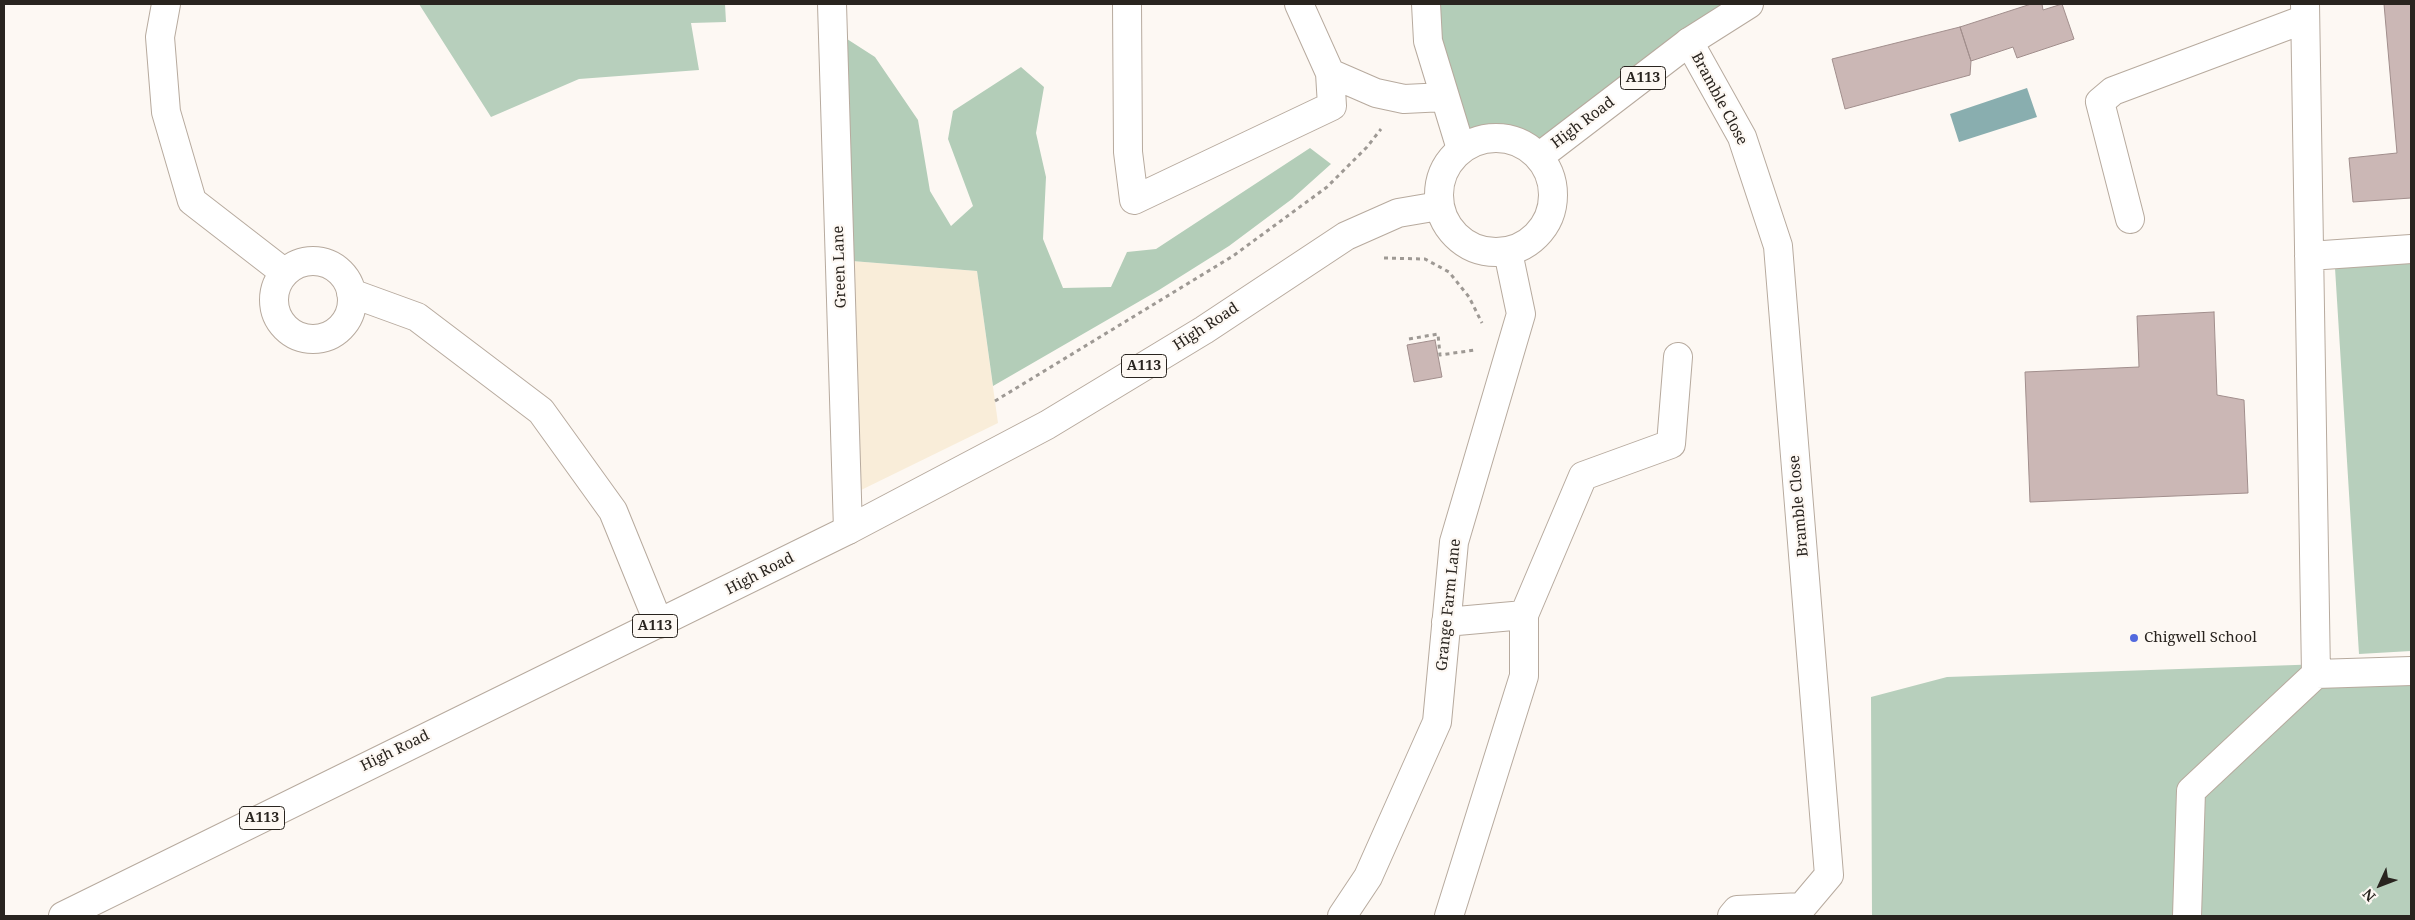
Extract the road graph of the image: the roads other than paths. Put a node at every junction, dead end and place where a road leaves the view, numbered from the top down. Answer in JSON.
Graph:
{"nodes":[{"id":1,"x":166,"y":4,"type":"edge"},
{"id":2,"x":832,"y":4,"type":"edge"},
{"id":3,"x":1127,"y":4,"type":"edge"},
{"id":4,"x":1299,"y":4,"type":"edge"},
{"id":5,"x":1426,"y":4,"type":"edge"},
{"id":6,"x":1749,"y":4,"type":"edge"},
{"id":7,"x":2305,"y":12,"type":"edge"},
{"id":8,"x":1690,"y":42,"type":"junction"},
{"id":9,"x":1330,"y":73,"type":"junction"},
{"id":10,"x":1445,"y":98,"type":"junction"},
{"id":11,"x":1461,"y":149,"type":"junction"},
{"id":12,"x":1540,"y":156,"type":"junction"},
{"id":13,"x":1439,"y":206,"type":"junction"},
{"id":14,"x":2130,"y":219,"type":"dead end"},
{"id":15,"x":2411,"y":249,"type":"edge"},
{"id":16,"x":1508,"y":252,"type":"junction"},
{"id":17,"x":2309,"y":256,"type":"junction"},
{"id":18,"x":285,"y":273,"type":"junction"},
{"id":19,"x":351,"y":293,"type":"junction"},
{"id":20,"x":1678,"y":357,"type":"dead end"},
{"id":21,"x":848,"y":530,"type":"junction"},
{"id":22,"x":1524,"y":615,"type":"junction"},
{"id":23,"x":1446,"y":622,"type":"junction"},
{"id":24,"x":658,"y":624,"type":"junction"},
{"id":25,"x":2411,"y":670,"type":"edge"},
{"id":26,"x":2316,"y":674,"type":"junction"},
{"id":27,"x":63,"y":916,"type":"edge"},
{"id":28,"x":1342,"y":916,"type":"edge"},
{"id":29,"x":1449,"y":916,"type":"edge"},
{"id":30,"x":1732,"y":916,"type":"edge"},
{"id":31,"x":2187,"y":916,"type":"edge"}],
"edges":[{"from":1,"to":18,"type":"street"},
{"from":2,"to":21,"type":"street","name":"Green Lane"},
{"from":3,"to":9,"type":"street"},
{"from":4,"to":9,"type":"street"},
{"from":5,"to":10,"type":"street"},
{"from":6,"to":8,"type":"street","name":"High Road","number":"A113"},
{"from":7,"to":14,"type":"street"},
{"from":7,"to":17,"type":"street"},
{"from":8,"to":12,"type":"street","name":"High Road","number":"A113"},
{"from":8,"to":30,"type":"street","name":"Bramble Close"},
{"from":9,"to":10,"type":"street"},
{"from":10,"to":11,"type":"street"},
{"from":11,"to":12,"type":"street","name":"High Road"},
{"from":11,"to":13,"type":"street"},
{"from":12,"to":16,"type":"street","name":"High Road"},
{"from":13,"to":16,"type":"street"},
{"from":13,"to":21,"type":"street","name":"High Road","number":"A113"},
{"from":15,"to":17,"type":"street"},
{"from":16,"to":23,"type":"street","name":"Grange Farm Lane"},
{"from":17,"to":26,"type":"street"},
{"from":18,"to":19,"type":"street"},
{"from":18,"to":19,"type":"street"},
{"from":19,"to":24,"type":"street"},
{"from":20,"to":22,"type":"street"},
{"from":21,"to":24,"type":"street","name":"High Road","number":"A113"},
{"from":22,"to":23,"type":"street"},
{"from":22,"to":29,"type":"street"},
{"from":23,"to":28,"type":"street","name":"Grange Farm Lane"},
{"from":24,"to":27,"type":"street","name":"High Road","number":"A113"},
{"from":25,"to":26,"type":"street"},
{"from":26,"to":31,"type":"street"}]}
